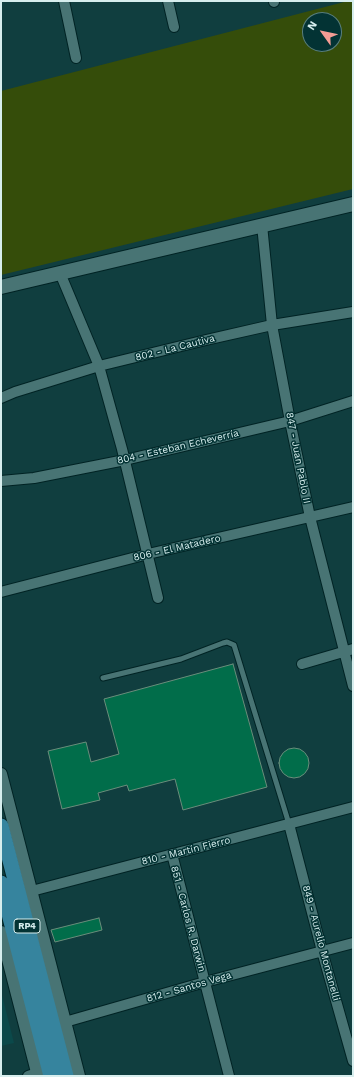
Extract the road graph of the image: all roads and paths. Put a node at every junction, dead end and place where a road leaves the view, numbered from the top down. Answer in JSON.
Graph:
{"nodes":[{"id":1,"x":64,"y":1,"type":"edge"},
{"id":2,"x":168,"y":1,"type":"edge"},
{"id":3,"x":174,"y":27,"type":"dead end"},
{"id":4,"x":76,"y":58,"type":"dead end"},
{"id":5,"x":353,"y":204,"type":"edge"},
{"id":6,"x":262,"y":225,"type":"junction"},
{"id":7,"x":60,"y":274,"type":"junction"},
{"id":8,"x":1,"y":287,"type":"edge"},
{"id":9,"x":353,"y":312,"type":"edge"},
{"id":10,"x":272,"y":325,"type":"junction"},
{"id":11,"x":99,"y":366,"type":"junction"},
{"id":12,"x":1,"y":398,"type":"edge"},
{"id":13,"x":353,"y":401,"type":"edge"},
{"id":14,"x":290,"y":421,"type":"junction"},
{"id":15,"x":125,"y":460,"type":"junction"},
{"id":16,"x":1,"y":481,"type":"edge"},
{"id":17,"x":353,"y":508,"type":"edge"},
{"id":18,"x":310,"y":517,"type":"junction"},
{"id":19,"x":148,"y":554,"type":"junction"},
{"id":20,"x":1,"y":592,"type":"edge"},
{"id":21,"x":158,"y":598,"type":"dead end"},
{"id":22,"x":349,"y":650,"type":"edge"},
{"id":23,"x":302,"y":664,"type":"dead end"},
{"id":24,"x":103,"y":678,"type":"dead end"},
{"id":25,"x":353,"y":686,"type":"edge"},
{"id":26,"x":1,"y":774,"type":"edge"},
{"id":27,"x":353,"y":807,"type":"edge"},
{"id":28,"x":289,"y":824,"type":"junction"},
{"id":29,"x":1,"y":826,"type":"edge"},
{"id":30,"x":172,"y":854,"type":"junction"},
{"id":31,"x":1,"y":883,"type":"edge"},
{"id":32,"x":25,"y":893,"type":"junction"},
{"id":33,"x":1,"y":932,"type":"edge"},
{"id":34,"x":353,"y":943,"type":"edge"},
{"id":35,"x":322,"y":951,"type":"junction"},
{"id":36,"x":205,"y":982,"type":"junction"},
{"id":37,"x":46,"y":1028,"type":"junction"},
{"id":38,"x":353,"y":1061,"type":"edge"},
{"id":39,"x":39,"y":1075,"type":"edge"},
{"id":40,"x":66,"y":1076,"type":"edge"},
{"id":41,"x":79,"y":1076,"type":"edge"},
{"id":42,"x":229,"y":1076,"type":"edge"}],
"edges":[{"from":1,"to":4,"type":"street"},
{"from":2,"to":3,"type":"street"},
{"from":5,"to":6,"type":"main road"},
{"from":6,"to":7,"type":"main road"},
{"from":6,"to":10,"type":"street","name":"847 - Juan Pablo II"},
{"from":7,"to":8,"type":"main road"},
{"from":7,"to":11,"type":"street"},
{"from":9,"to":10,"type":"street","name":"802 - La Cautiva"},
{"from":10,"to":11,"type":"street","name":"802 - La Cautiva"},
{"from":10,"to":14,"type":"street","name":"847 - Juan Pablo II"},
{"from":11,"to":12,"type":"street","name":"802 - La Cautiva"},
{"from":11,"to":15,"type":"street"},
{"from":13,"to":14,"type":"street","name":"804 - Esteban Echeverría"},
{"from":14,"to":15,"type":"street","name":"804 - Esteban Echeverría"},
{"from":14,"to":18,"type":"street","name":"847 - Juan Pablo II"},
{"from":15,"to":16,"type":"street","name":"804 - Esteban Echeverría"},
{"from":15,"to":19,"type":"street"},
{"from":17,"to":18,"type":"street","name":"806 - El Matadero"},
{"from":18,"to":19,"type":"street","name":"806 - El Matadero"},
{"from":18,"to":22,"type":"street","name":"847 - Juan Pablo II"},
{"from":19,"to":20,"type":"street","name":"806 - El Matadero"},
{"from":19,"to":21,"type":"street"},
{"from":22,"to":23,"type":"street"},
{"from":22,"to":25,"type":"street","name":"847 - Juan Pablo II"},
{"from":24,"to":28,"type":"lane"},
{"from":26,"to":32,"type":"street"},
{"from":27,"to":28,"type":"street","name":"810 - Martín Fierro"},
{"from":28,"to":30,"type":"street","name":"810 - Martín Fierro"},
{"from":28,"to":35,"type":"street","name":"849 - Aurelio Montanelli"},
{"from":29,"to":32,"type":"main road","number":"RP4"},
{"from":30,"to":32,"type":"street","name":"810 - Martín Fierro"},
{"from":30,"to":36,"type":"street","name":"851 - Carlos R. Darwin"},
{"from":31,"to":37,"type":"main road","number":"RP4"},
{"from":32,"to":37,"type":"main road","number":"RP4"},
{"from":33,"to":37,"type":"street"},
{"from":34,"to":35,"type":"street","name":"812 - Santos Vega"},
{"from":35,"to":36,"type":"street","name":"812 - Santos Vega"},
{"from":35,"to":38,"type":"street","name":"849 - Aurelio Montanelli"},
{"from":36,"to":37,"type":"street","name":"812 - Santos Vega"},
{"from":36,"to":42,"type":"street","name":"851 - Carlos R. Darwin"},
{"from":37,"to":39,"type":"main road","number":"RP4"},
{"from":37,"to":40,"type":"main road","number":"RP4"},
{"from":37,"to":41,"type":"street"}]}
